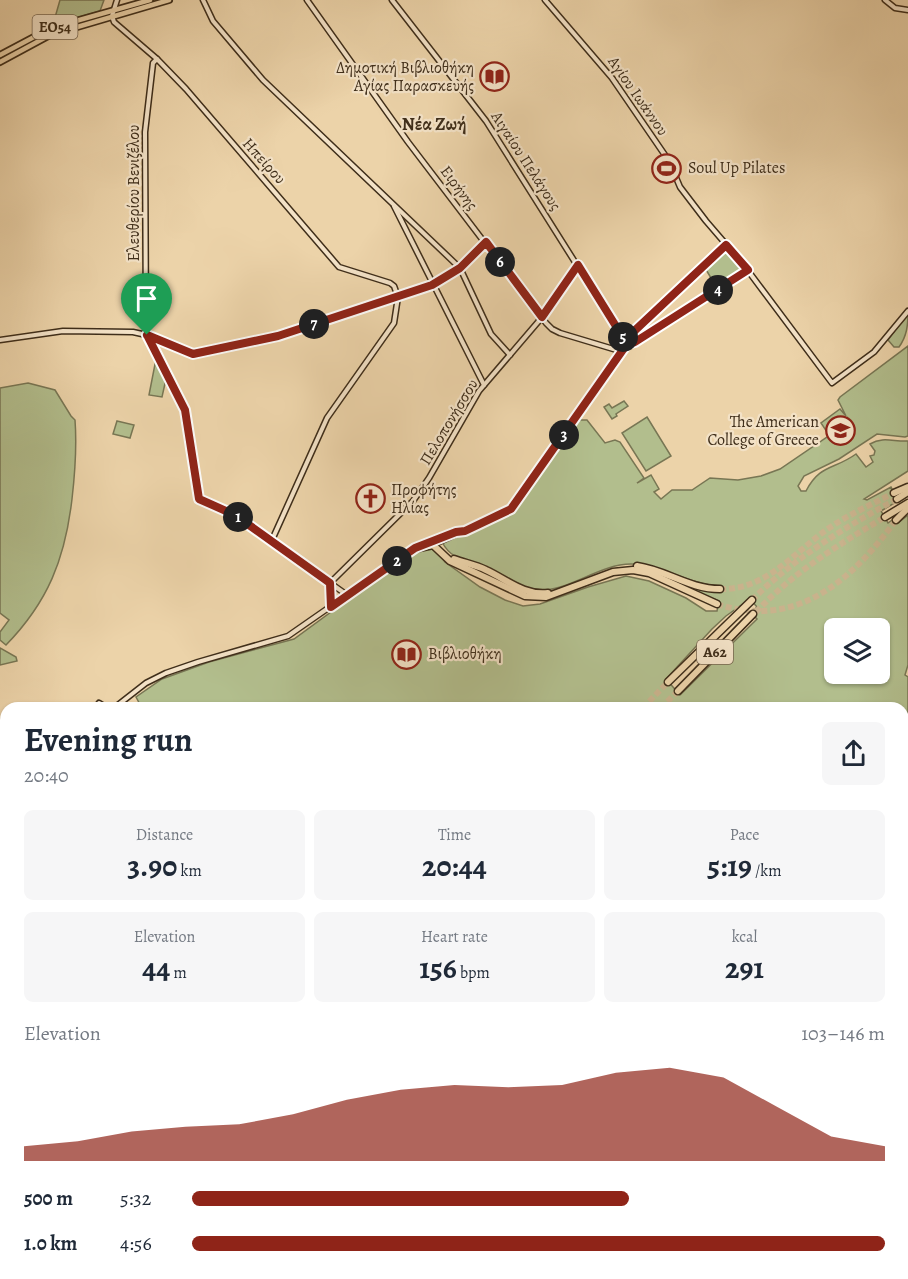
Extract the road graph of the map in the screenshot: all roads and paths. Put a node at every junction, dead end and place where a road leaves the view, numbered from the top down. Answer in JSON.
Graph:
{"nodes":[{"id":1,"x":117,"y":0,"type":"edge"},
{"id":2,"x":150,"y":0,"type":"edge"},
{"id":3,"x":169,"y":0,"type":"edge"},
{"id":4,"x":203,"y":0,"type":"edge"},
{"id":5,"x":307,"y":0,"type":"edge"},
{"id":6,"x":392,"y":0,"type":"edge"},
{"id":7,"x":545,"y":0,"type":"edge"},
{"id":8,"x":885,"y":0,"type":"edge"},
{"id":9,"x":908,"y":10,"type":"edge"},
{"id":10,"x":114,"y":14,"type":"junction"},
{"id":11,"x":0,"y":55,"type":"edge"},
{"id":12,"x":157,"y":59,"type":"junction"},
{"id":13,"x":0,"y":62,"type":"edge"},
{"id":14,"x":392,"y":203,"type":"junction"},
{"id":15,"x":486,"y":242,"type":"junction"},
{"id":16,"x":726,"y":245,"type":"junction"},
{"id":17,"x":578,"y":265,"type":"junction"},
{"id":18,"x":460,"y":268,"type":"junction"},
{"id":19,"x":748,"y":270,"type":"junction"},
{"id":20,"x":432,"y":285,"type":"junction"},
{"id":21,"x":399,"y":297,"type":"junction"},
{"id":22,"x":908,"y":311,"type":"edge"},
{"id":23,"x":542,"y":317,"type":"junction"},
{"id":24,"x":150,"y":337,"type":"junction"},
{"id":25,"x":0,"y":340,"type":"edge"},
{"id":26,"x":627,"y":344,"type":"junction"},
{"id":27,"x":620,"y":351,"type":"junction"},
{"id":28,"x":510,"y":355,"type":"junction"},
{"id":29,"x":484,"y":385,"type":"junction"},
{"id":30,"x":908,"y":487,"type":"edge"},
{"id":31,"x":908,"y":492,"type":"edge"},
{"id":32,"x":908,"y":503,"type":"edge"},
{"id":33,"x":908,"y":508,"type":"edge"},
{"id":34,"x":885,"y":517,"type":"tunnel mouth"},
{"id":35,"x":896,"y":520,"type":"tunnel mouth"},
{"id":36,"x":272,"y":540,"type":"junction"},
{"id":37,"x":437,"y":544,"type":"junction"},
{"id":38,"x":414,"y":549,"type":"joint"},
{"id":39,"x":337,"y":576,"type":"junction"},
{"id":40,"x":330,"y":583,"type":"junction"},
{"id":41,"x":338,"y":589,"type":"junction"},
{"id":42,"x":720,"y":589,"type":"tunnel mouth"},
{"id":43,"x":347,"y":595,"type":"junction"},
{"id":44,"x":752,"y":600,"type":"tunnel mouth"},
{"id":45,"x":717,"y":604,"type":"tunnel mouth"},
{"id":46,"x":331,"y":607,"type":"junction"},
{"id":47,"x":753,"y":614,"type":"tunnel mouth"},
{"id":48,"x":668,"y":682,"type":"tunnel mouth"},
{"id":49,"x":678,"y":691,"type":"tunnel mouth"},
{"id":50,"x":122,"y":702,"type":"edge"}],
"edges":[{"from":1,"to":10,"type":"street"},
{"from":2,"to":10,"type":"main road","number":"ΕΟ54"},
{"from":3,"to":10,"type":"main road","number":"ΕΟ54"},
{"from":4,"to":14,"type":"street"},
{"from":5,"to":15,"type":"street","name":"Ειρήνης"},
{"from":6,"to":17,"type":"street","name":"Αιγαίου Πελάγους"},
{"from":7,"to":16,"type":"street","name":"Αγίου Ιωάννου"},
{"from":8,"to":9,"type":"street"},
{"from":10,"to":11,"type":"main road","number":"ΕΟ54"},
{"from":10,"to":12,"type":"street","name":"Ηπείρου"},
{"from":10,"to":13,"type":"main road","number":"ΕΟ54"},
{"from":12,"to":21,"type":"street","name":"Ηπείρου"},
{"from":12,"to":24,"type":"street","name":"Ελευθερίου Βενιζέλου"},
{"from":14,"to":18,"type":"street"},
{"from":14,"to":20,"type":"street"},
{"from":15,"to":18,"type":"street"},
{"from":15,"to":23,"type":"street","name":"Ειρήνης"},
{"from":16,"to":19,"type":"street","name":"Αγίου Ιωάννου"},
{"from":16,"to":26,"type":"street"},
{"from":17,"to":23,"type":"street","name":"Πελοπονήσσου"},
{"from":17,"to":26,"type":"street","name":"Αιγαίου Πελάγους"},
{"from":18,"to":20,"type":"street"},
{"from":18,"to":28,"type":"street"},
{"from":19,"to":22,"type":"street","name":"Αγίου Ιωάννου"},
{"from":19,"to":26,"type":"street"},
{"from":20,"to":21,"type":"street"},
{"from":20,"to":29,"type":"street"},
{"from":21,"to":24,"type":"street"},
{"from":21,"to":36,"type":"street"},
{"from":23,"to":27,"type":"street","name":"Ειρήνης"},
{"from":23,"to":28,"type":"street","name":"Πελοπονήσσου"},
{"from":24,"to":25,"type":"street"},
{"from":24,"to":36,"type":"street","name":"Ελευθερίου Βενιζέλου"},
{"from":26,"to":27,"type":"street"},
{"from":27,"to":37,"type":"street"},
{"from":28,"to":29,"type":"street","name":"Πελοπονήσσου"},
{"from":29,"to":39,"type":"street","name":"Πελοπονήσσου"},
{"from":30,"to":31,"type":"highway"},
{"from":32,"to":34,"type":"highway"},
{"from":33,"to":35,"type":"highway"},
{"from":36,"to":40,"type":"street"},
{"from":37,"to":38,"type":"highway"},
{"from":37,"to":42,"type":"highway"},
{"from":37,"to":45,"type":"highway"},
{"from":38,"to":43,"type":"street"},
{"from":39,"to":40,"type":"street","name":"Πελοπονήσσου"},
{"from":39,"to":41,"type":"street"},
{"from":40,"to":41,"type":"street"},
{"from":40,"to":46,"type":"street"},
{"from":41,"to":43,"type":"street"},
{"from":43,"to":46,"type":"street"},
{"from":44,"to":48,"type":"highway","number":"Α62"},
{"from":46,"to":50,"type":"street"},
{"from":47,"to":49,"type":"highway","number":"Α62"}]}
